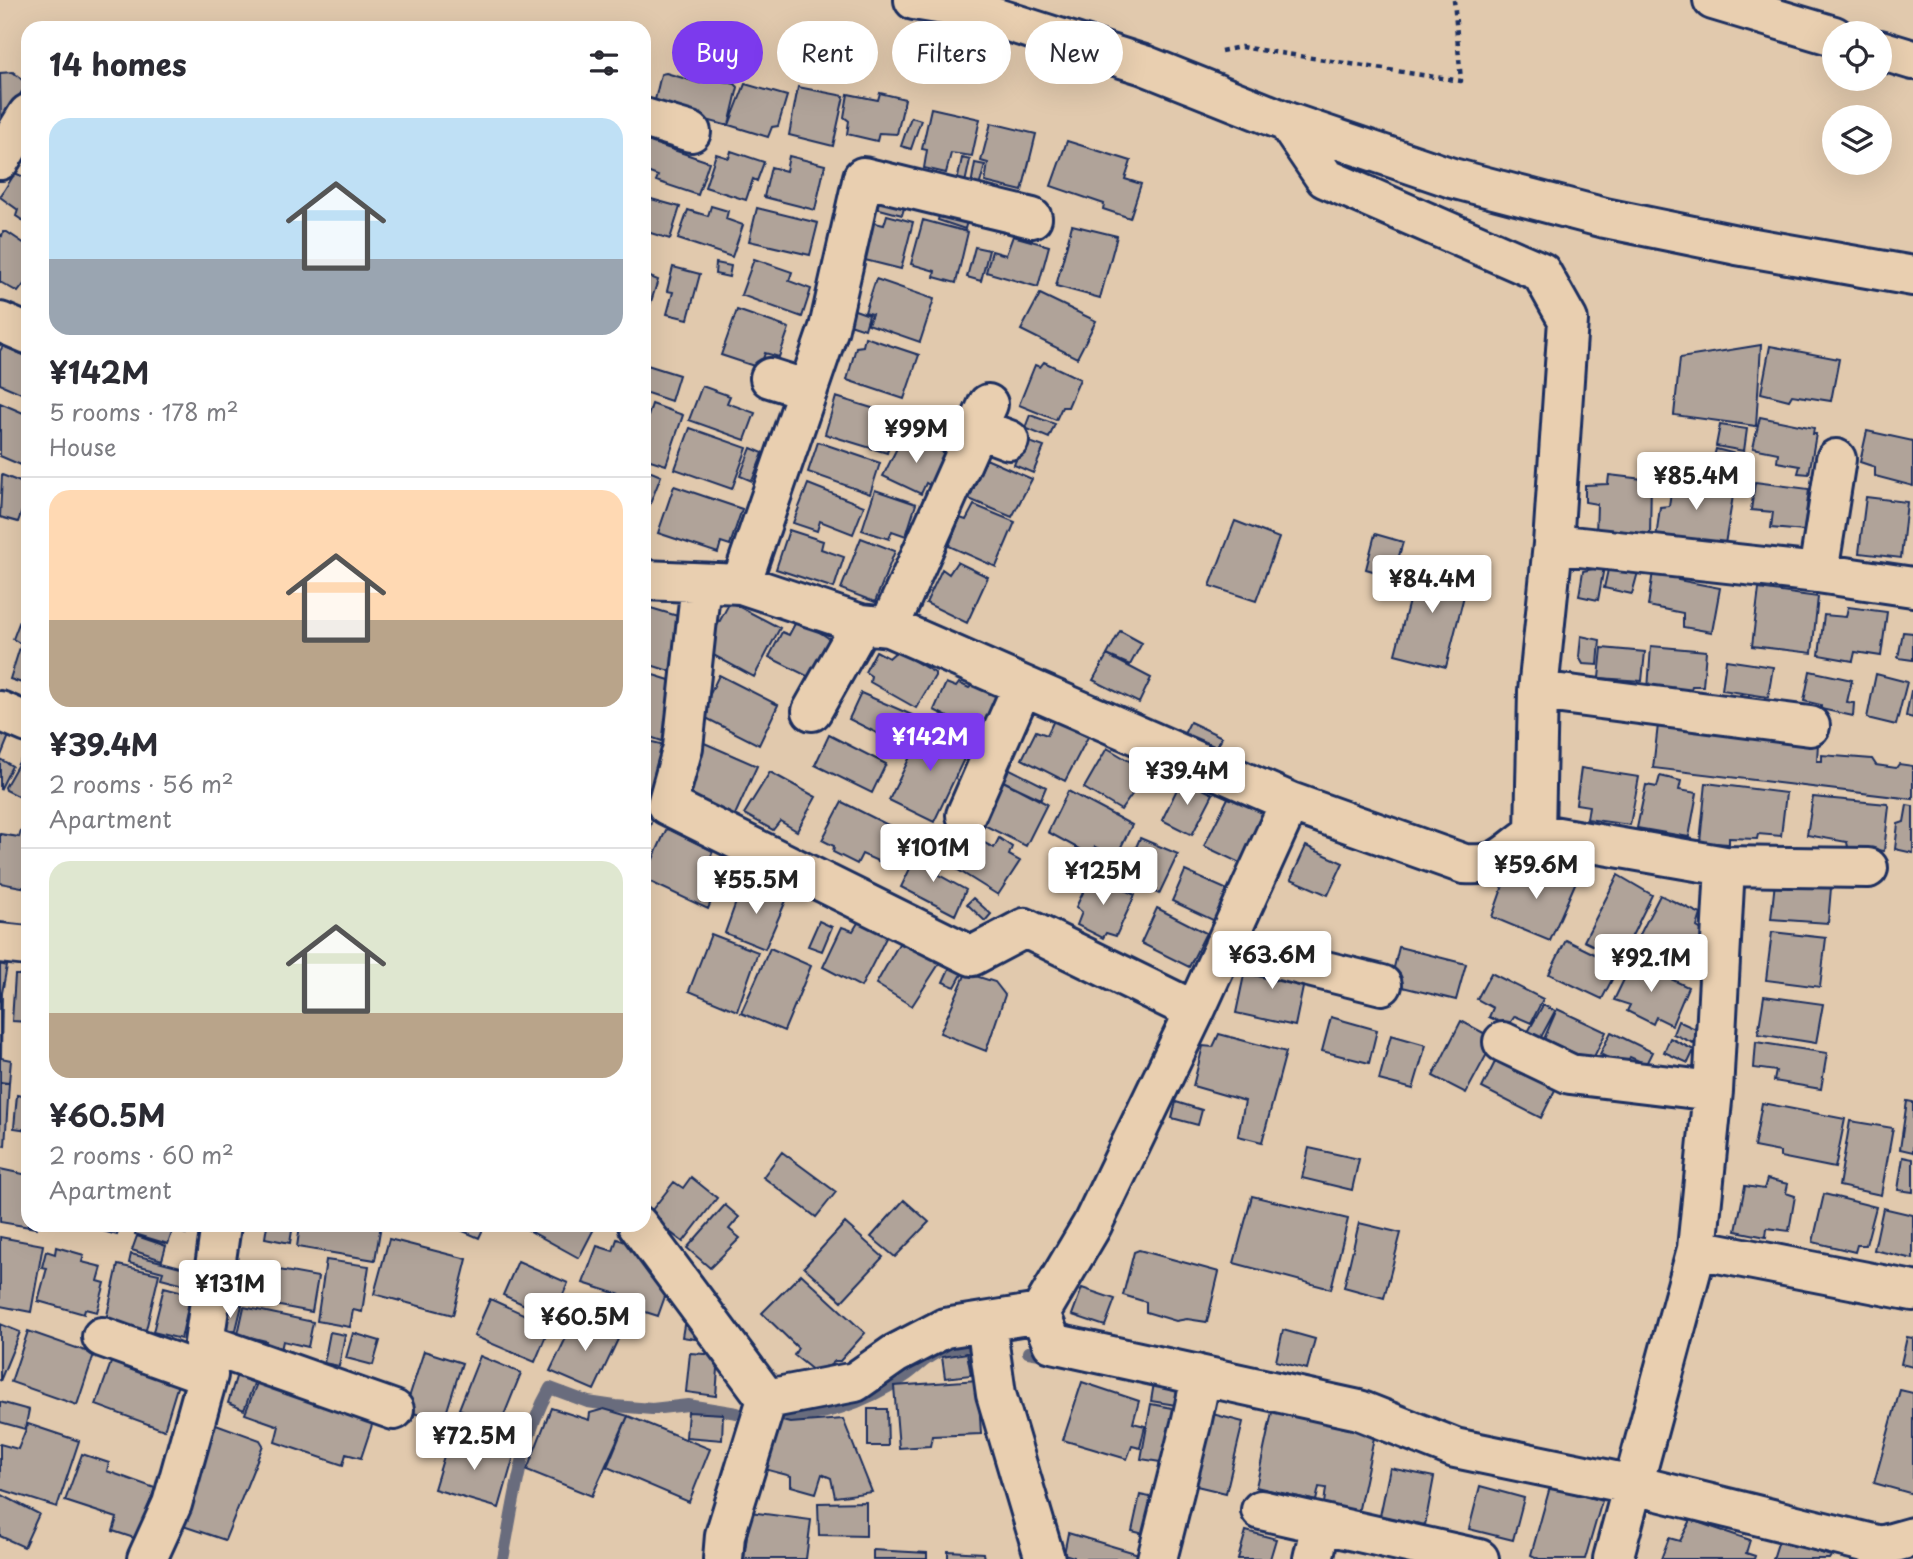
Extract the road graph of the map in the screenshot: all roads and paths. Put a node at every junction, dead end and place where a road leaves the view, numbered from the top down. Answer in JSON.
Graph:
{"nodes":[{"id":1,"x":914,"y":0,"type":"edge"},
{"id":2,"x":1454,"y":0,"type":"edge"},
{"id":3,"x":1713,"y":0,"type":"edge"},
{"id":4,"x":1822,"y":32,"type":"edge"},
{"id":5,"x":1213,"y":52,"type":"dead end"},
{"id":6,"x":1892,"y":54,"type":"edge"},
{"id":7,"x":1913,"y":60,"type":"edge"},
{"id":8,"x":651,"y":120,"type":"edge"},
{"id":9,"x":1287,"y":122,"type":"junction"},
{"id":10,"x":691,"y":132,"type":"dead end"},
{"id":11,"x":1032,"y":218,"type":"dead end"},
{"id":12,"x":1913,"y":275,"type":"edge"},
{"id":13,"x":0,"y":322,"type":"edge"},
{"id":14,"x":21,"y":331,"type":"edge"},
{"id":15,"x":771,"y":378,"type":"dead end"},
{"id":16,"x":808,"y":390,"type":"junction"},
{"id":17,"x":991,"y":424,"type":"dead end"},
{"id":18,"x":1836,"y":459,"type":"dead end"},
{"id":19,"x":1553,"y":544,"type":"junction"},
{"id":20,"x":1818,"y":573,"type":"junction"},
{"id":21,"x":651,"y":580,"type":"edge"},
{"id":22,"x":701,"y":583,"type":"junction"},
{"id":23,"x":741,"y":584,"type":"junction"},
{"id":24,"x":1913,"y":587,"type":"edge"},
{"id":25,"x":875,"y":626,"type":"junction"},
{"id":26,"x":1022,"y":687,"type":"junction"},
{"id":27,"x":1538,"y":691,"type":"junction"},
{"id":28,"x":0,"y":710,"type":"edge"},
{"id":29,"x":812,"y":711,"type":"dead end"},
{"id":30,"x":21,"y":720,"type":"edge"},
{"id":31,"x":1810,"y":726,"type":"dead end"},
{"id":32,"x":1290,"y":802,"type":"junction"},
{"id":33,"x":966,"y":815,"type":"dead end"},
{"id":34,"x":1535,"y":833,"type":"junction"},
{"id":35,"x":1724,"y":866,"type":"junction"},
{"id":36,"x":1868,"y":868,"type":"dead end"},
{"id":37,"x":0,"y":943,"type":"edge"},
{"id":38,"x":21,"y":945,"type":"edge"},
{"id":39,"x":1224,"y":946,"type":"junction"},
{"id":40,"x":1382,"y":985,"type":"dead end"},
{"id":41,"x":1195,"y":1011,"type":"junction"},
{"id":42,"x":1503,"y":1042,"type":"dead end"},
{"id":43,"x":1713,"y":1091,"type":"junction"},
{"id":44,"x":220,"y":1232,"type":"edge"},
{"id":45,"x":643,"y":1232,"type":"edge"},
{"id":46,"x":1697,"y":1249,"type":"junction"},
{"id":47,"x":1913,"y":1291,"type":"edge"},
{"id":48,"x":1040,"y":1313,"type":"junction"},
{"id":49,"x":986,"y":1323,"type":"junction"},
{"id":50,"x":102,"y":1337,"type":"dead end"},
{"id":51,"x":206,"y":1359,"type":"junction"},
{"id":52,"x":1196,"y":1374,"type":"junction"},
{"id":53,"x":767,"y":1399,"type":"junction"},
{"id":54,"x":394,"y":1410,"type":"dead end"},
{"id":55,"x":1634,"y":1485,"type":"junction"},
{"id":56,"x":1261,"y":1510,"type":"dead end"},
{"id":57,"x":1913,"y":1537,"type":"edge"},
{"id":58,"x":1317,"y":1541,"type":"edge"},
{"id":59,"x":147,"y":1559,"type":"edge"},
{"id":60,"x":723,"y":1559,"type":"edge"},
{"id":61,"x":1045,"y":1559,"type":"edge"},
{"id":62,"x":1157,"y":1559,"type":"edge"},
{"id":63,"x":1479,"y":1559,"type":"edge"},
{"id":64,"x":1613,"y":1559,"type":"edge"}],
"edges":[{"from":1,"to":9,"type":"street"},
{"from":2,"to":5,"type":"path"},
{"from":3,"to":4,"type":"street"},
{"from":6,"to":7,"type":"street"},
{"from":8,"to":10,"type":"street"},
{"from":9,"to":12,"type":"street"},
{"from":9,"to":19,"type":"street"},
{"from":11,"to":16,"type":"street"},
{"from":13,"to":14,"type":"street"},
{"from":15,"to":16,"type":"street"},
{"from":16,"to":23,"type":"street"},
{"from":17,"to":25,"type":"street"},
{"from":18,"to":20,"type":"street"},
{"from":19,"to":20,"type":"street"},
{"from":19,"to":27,"type":"street"},
{"from":20,"to":24,"type":"street"},
{"from":21,"to":22,"type":"street"},
{"from":22,"to":23,"type":"street"},
{"from":22,"to":41,"type":"street"},
{"from":23,"to":25,"type":"street"},
{"from":25,"to":26,"type":"street"},
{"from":25,"to":29,"type":"street"},
{"from":26,"to":32,"type":"street"},
{"from":26,"to":33,"type":"street"},
{"from":27,"to":31,"type":"street"},
{"from":27,"to":34,"type":"street"},
{"from":28,"to":30,"type":"street"},
{"from":32,"to":34,"type":"street"},
{"from":32,"to":39,"type":"street"},
{"from":34,"to":35,"type":"street"},
{"from":35,"to":36,"type":"street"},
{"from":35,"to":43,"type":"street"},
{"from":37,"to":38,"type":"street"},
{"from":39,"to":40,"type":"street"},
{"from":39,"to":41,"type":"street"},
{"from":41,"to":48,"type":"street"},
{"from":42,"to":43,"type":"street"},
{"from":43,"to":46,"type":"street"},
{"from":44,"to":51,"type":"street"},
{"from":45,"to":53,"type":"street"},
{"from":46,"to":47,"type":"street"},
{"from":46,"to":55,"type":"street"},
{"from":48,"to":49,"type":"street"},
{"from":48,"to":52,"type":"street"},
{"from":49,"to":53,"type":"street"},
{"from":49,"to":61,"type":"street"},
{"from":50,"to":51,"type":"street"},
{"from":51,"to":54,"type":"street"},
{"from":51,"to":59,"type":"street"},
{"from":52,"to":55,"type":"street"},
{"from":52,"to":62,"type":"street"},
{"from":53,"to":60,"type":"street"},
{"from":55,"to":57,"type":"street"},
{"from":55,"to":64,"type":"street"},
{"from":56,"to":58,"type":"street"},
{"from":58,"to":63,"type":"street"}]}
